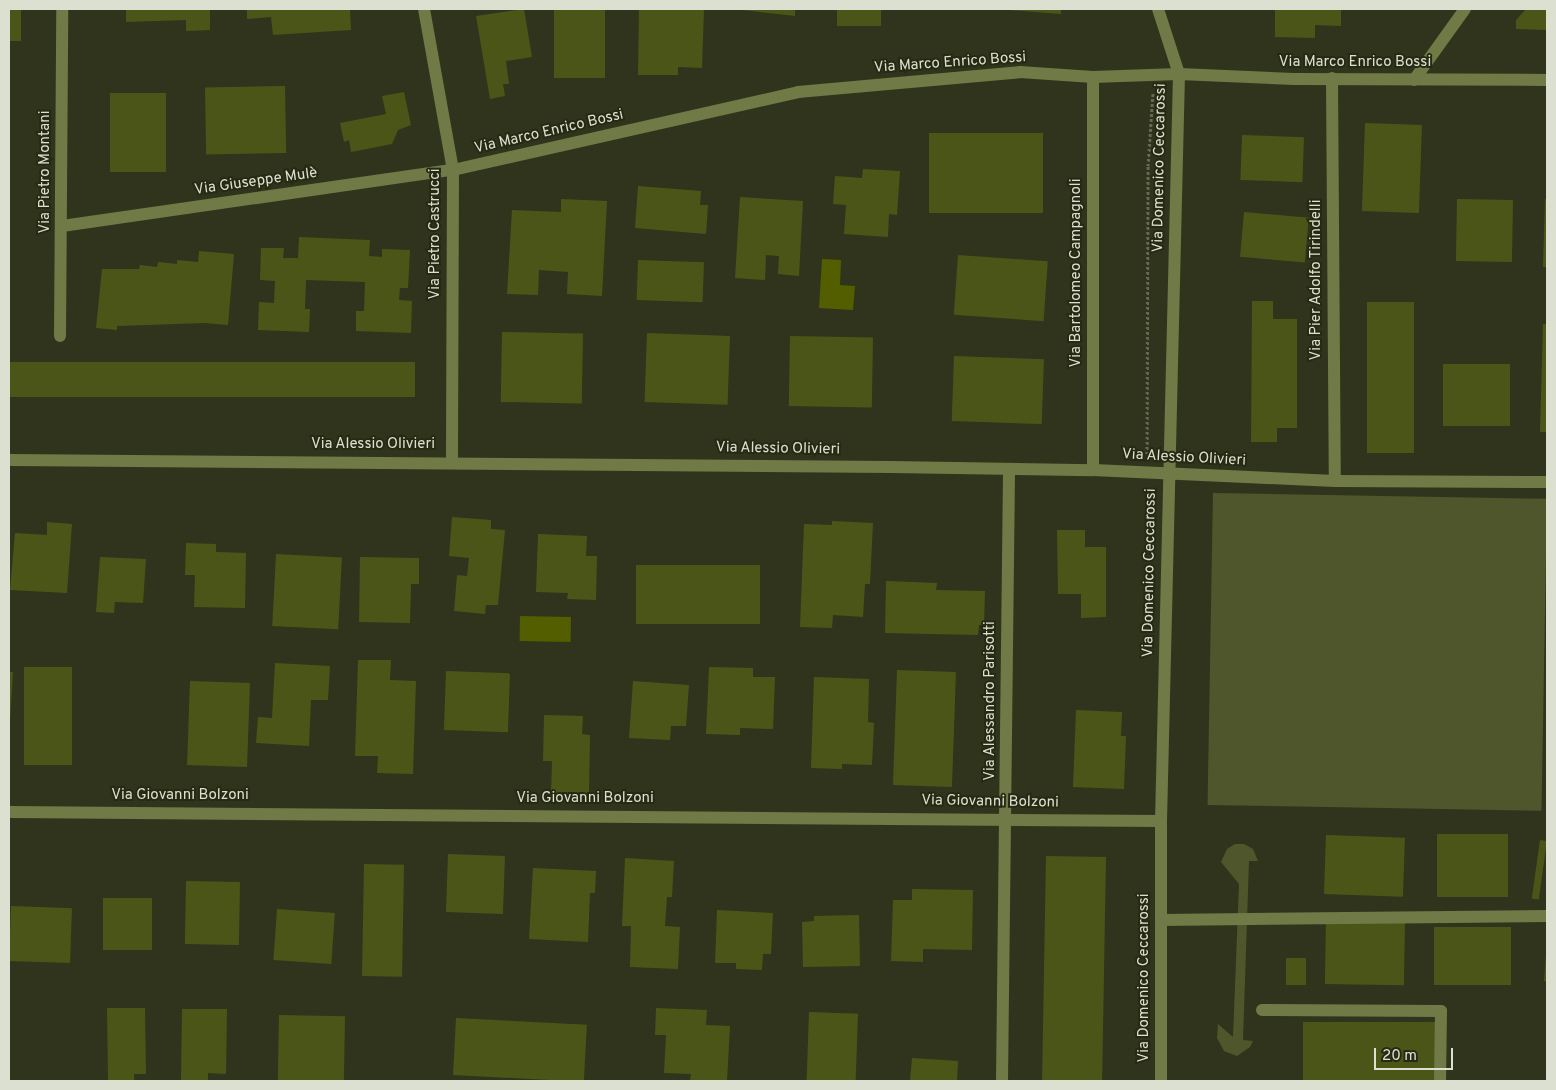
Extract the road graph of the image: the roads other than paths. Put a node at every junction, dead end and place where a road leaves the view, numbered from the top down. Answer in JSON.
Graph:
{"nodes":[{"id":1,"x":62,"y":9,"type":"edge"},
{"id":2,"x":424,"y":9,"type":"edge"},
{"id":3,"x":1158,"y":9,"type":"edge"},
{"id":4,"x":1465,"y":9,"type":"edge"},
{"id":5,"x":1179,"y":74,"type":"junction"},
{"id":6,"x":1093,"y":77,"type":"junction"},
{"id":7,"x":1332,"y":78,"type":"junction"},
{"id":8,"x":1414,"y":80,"type":"junction"},
{"id":9,"x":1547,"y":80,"type":"edge"},
{"id":10,"x":453,"y":170,"type":"junction"},
{"id":11,"x":62,"y":226,"type":"junction"},
{"id":12,"x":60,"y":336,"type":"dead end"},
{"id":13,"x":9,"y":460,"type":"edge"},
{"id":14,"x":452,"y":462,"type":"junction"},
{"id":15,"x":1093,"y":470,"type":"junction"},
{"id":16,"x":1009,"y":471,"type":"junction"},
{"id":17,"x":1168,"y":474,"type":"junction"},
{"id":18,"x":1335,"y":481,"type":"junction"},
{"id":19,"x":1547,"y":482,"type":"edge"},
{"id":20,"x":9,"y":812,"type":"edge"},
{"id":21,"x":1007,"y":817,"type":"junction"},
{"id":22,"x":1161,"y":821,"type":"junction"},
{"id":23,"x":1547,"y":916,"type":"edge"},
{"id":24,"x":1161,"y":920,"type":"junction"},
{"id":25,"x":1262,"y":1010,"type":"dead end"},
{"id":26,"x":1002,"y":1081,"type":"edge"},
{"id":27,"x":1161,"y":1081,"type":"edge"},
{"id":28,"x":1440,"y":1081,"type":"edge"}],
"edges":[{"from":1,"to":11,"type":"street","name":"Via Pietro Montani"},
{"from":2,"to":10,"type":"street","name":"Via Pietro Castrucci"},
{"from":3,"to":5,"type":"street","name":"Via Domenico Ceccarossi"},
{"from":4,"to":8,"type":"street"},
{"from":5,"to":6,"type":"street","name":"Via Marco Enrico Bossi"},
{"from":5,"to":7,"type":"street","name":"Via Marco Enrico Bossi"},
{"from":5,"to":17,"type":"street","name":"Via Domenico Ceccarossi"},
{"from":6,"to":10,"type":"street","name":"Via Marco Enrico Bossi"},
{"from":6,"to":15,"type":"street","name":"Via Bartolomeo Campagnoli"},
{"from":7,"to":8,"type":"street","name":"Via Marco Enrico Bossi"},
{"from":7,"to":18,"type":"street","name":"Via Pier Adolfo Tirindelli"},
{"from":8,"to":9,"type":"street","name":"Via Marco Enrico Bossi"},
{"from":10,"to":11,"type":"street","name":"Via Giuseppe Mulè"},
{"from":10,"to":14,"type":"street","name":"Via Pietro Castrucci"},
{"from":11,"to":12,"type":"street","name":"Via Pietro Montani"},
{"from":13,"to":14,"type":"street","name":"Via Alessio Olivieri"},
{"from":14,"to":16,"type":"street","name":"Via Alessio Olivieri"},
{"from":15,"to":16,"type":"street","name":"Via Alessio Olivieri"},
{"from":15,"to":17,"type":"street","name":"Via Alessio Olivieri"},
{"from":16,"to":21,"type":"street","name":"Via Alessandro Parisotti"},
{"from":17,"to":18,"type":"street","name":"Via Alessio Olivieri"},
{"from":17,"to":22,"type":"street","name":"Via Domenico Ceccarossi"},
{"from":18,"to":19,"type":"street","name":"Via Alessio Olivieri"},
{"from":20,"to":21,"type":"street","name":"Via Giovanni Bolzoni"},
{"from":21,"to":22,"type":"street","name":"Via Giovanni Bolzoni"},
{"from":21,"to":26,"type":"street","name":"Via Alessandro Parisotti"},
{"from":22,"to":24,"type":"street","name":"Via Domenico Ceccarossi"},
{"from":23,"to":24,"type":"street"},
{"from":24,"to":27,"type":"street","name":"Via Domenico Ceccarossi"},
{"from":25,"to":28,"type":"street"}]}
